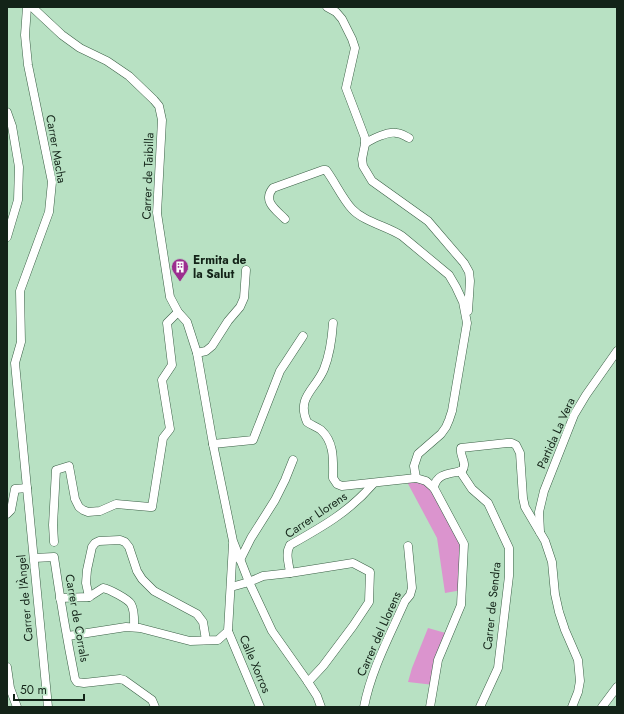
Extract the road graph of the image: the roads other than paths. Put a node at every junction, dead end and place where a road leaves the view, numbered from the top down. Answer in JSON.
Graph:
{"nodes":[{"id":1,"x":27,"y":7,"type":"edge"},
{"id":2,"x":32,"y":7,"type":"edge"},
{"id":3,"x":327,"y":7,"type":"edge"},
{"id":4,"x":7,"y":112,"type":"edge"},
{"id":5,"x":409,"y":138,"type":"dead end"},
{"id":6,"x":365,"y":144,"type":"junction"},
{"id":7,"x":285,"y":219,"type":"dead end"},
{"id":8,"x":7,"y":237,"type":"edge"},
{"id":9,"x":246,"y":270,"type":"dead end"},
{"id":10,"x":20,"y":291,"type":"joint"},
{"id":11,"x":178,"y":312,"type":"junction"},
{"id":12,"x":333,"y":323,"type":"dead end"},
{"id":13,"x":466,"y":323,"type":"junction"},
{"id":14,"x":303,"y":336,"type":"dead end"},
{"id":15,"x":617,"y":351,"type":"edge"},
{"id":16,"x":197,"y":353,"type":"junction"},
{"id":17,"x":213,"y":444,"type":"junction"},
{"id":18,"x":293,"y":460,"type":"dead end"},
{"id":19,"x":460,"y":471,"type":"junction"},
{"id":20,"x":416,"y":478,"type":"junction"},
{"id":21,"x":373,"y":484,"type":"junction"},
{"id":22,"x":27,"y":488,"type":"junction"},
{"id":23,"x":434,"y":488,"type":"junction"},
{"id":24,"x":9,"y":512,"type":"edge"},
{"id":25,"x":540,"y":533,"type":"junction"},
{"id":26,"x":233,"y":541,"type":"junction"},
{"id":27,"x":54,"y":542,"type":"dead end"},
{"id":28,"x":408,"y":546,"type":"dead end"},
{"id":29,"x":34,"y":558,"type":"junction"},
{"id":30,"x":240,"y":560,"type":"junction"},
{"id":31,"x":290,"y":573,"type":"junction"},
{"id":32,"x":249,"y":582,"type":"junction"},
{"id":33,"x":231,"y":587,"type":"junction"},
{"id":34,"x":89,"y":597,"type":"junction"},
{"id":35,"x":60,"y":598,"type":"junction"},
{"id":36,"x":134,"y":627,"type":"junction"},
{"id":37,"x":228,"y":631,"type":"junction"},
{"id":38,"x":68,"y":636,"type":"junction"},
{"id":39,"x":206,"y":640,"type":"junction"},
{"id":40,"x":7,"y":667,"type":"edge"},
{"id":41,"x":308,"y":682,"type":"junction"},
{"id":42,"x":617,"y":687,"type":"edge"},
{"id":43,"x":8,"y":688,"type":"edge"},
{"id":44,"x":17,"y":707,"type":"edge"},
{"id":45,"x":48,"y":707,"type":"edge"},
{"id":46,"x":155,"y":707,"type":"edge"},
{"id":47,"x":260,"y":707,"type":"edge"},
{"id":48,"x":321,"y":707,"type":"edge"},
{"id":49,"x":364,"y":707,"type":"edge"},
{"id":50,"x":430,"y":707,"type":"edge"},
{"id":51,"x":480,"y":707,"type":"edge"},
{"id":52,"x":572,"y":707,"type":"edge"},
{"id":53,"x":602,"y":707,"type":"edge"}],
"edges":[{"from":1,"to":10,"type":"street","name":"Carrer Macha"},
{"from":2,"to":11,"type":"street","name":"Carrer de Taibilla"},
{"from":3,"to":6,"type":"street"},
{"from":4,"to":8,"type":"street"},
{"from":5,"to":6,"type":"street"},
{"from":6,"to":13,"type":"street"},
{"from":7,"to":13,"type":"street"},
{"from":9,"to":16,"type":"street"},
{"from":10,"to":22,"type":"street","name":"Carrer de l'Àngel"},
{"from":11,"to":16,"type":"street","name":"Carrer de Taibilla"},
{"from":11,"to":27,"type":"street"},
{"from":12,"to":21,"type":"street","name":"Carrer Llorens"},
{"from":13,"to":20,"type":"street"},
{"from":14,"to":17,"type":"street"},
{"from":15,"to":25,"type":"street","name":"Partida La Vera"},
{"from":16,"to":17,"type":"street","name":"Carrer de Taibilla"},
{"from":17,"to":26,"type":"street","name":"Carrer de Taibilla"},
{"from":18,"to":30,"type":"street"},
{"from":19,"to":23,"type":"street"},
{"from":19,"to":25,"type":"street"},
{"from":19,"to":51,"type":"street","name":"Carrer de Sendra"},
{"from":20,"to":21,"type":"street"},
{"from":20,"to":23,"type":"street"},
{"from":21,"to":31,"type":"street","name":"Carrer Llorens"},
{"from":22,"to":24,"type":"street"},
{"from":22,"to":29,"type":"street","name":"Carrer de l'Àngel"},
{"from":23,"to":50,"type":"street"},
{"from":25,"to":52,"type":"street"},
{"from":26,"to":30,"type":"street"},
{"from":26,"to":33,"type":"street"},
{"from":28,"to":49,"type":"street","name":"Carrer del Llorens"},
{"from":29,"to":35,"type":"street","name":"Carrer de Corrals"},
{"from":29,"to":45,"type":"street","name":"Carrer de l'Àngel"},
{"from":30,"to":32,"type":"street"},
{"from":31,"to":32,"type":"street"},
{"from":31,"to":41,"type":"street"},
{"from":32,"to":33,"type":"street"},
{"from":32,"to":41,"type":"street"},
{"from":33,"to":37,"type":"street"},
{"from":34,"to":35,"type":"street"},
{"from":34,"to":36,"type":"street"},
{"from":34,"to":39,"type":"street"},
{"from":35,"to":38,"type":"street","name":"Carrer de Corrals"},
{"from":36,"to":38,"type":"street"},
{"from":36,"to":39,"type":"street"},
{"from":37,"to":39,"type":"street"},
{"from":37,"to":47,"type":"street","name":"Calle Xorros"},
{"from":38,"to":46,"type":"street","name":"Carrer de Corrals"},
{"from":40,"to":43,"type":"street"},
{"from":41,"to":48,"type":"street"},
{"from":42,"to":53,"type":"street"},
{"from":43,"to":44,"type":"street"}]}
